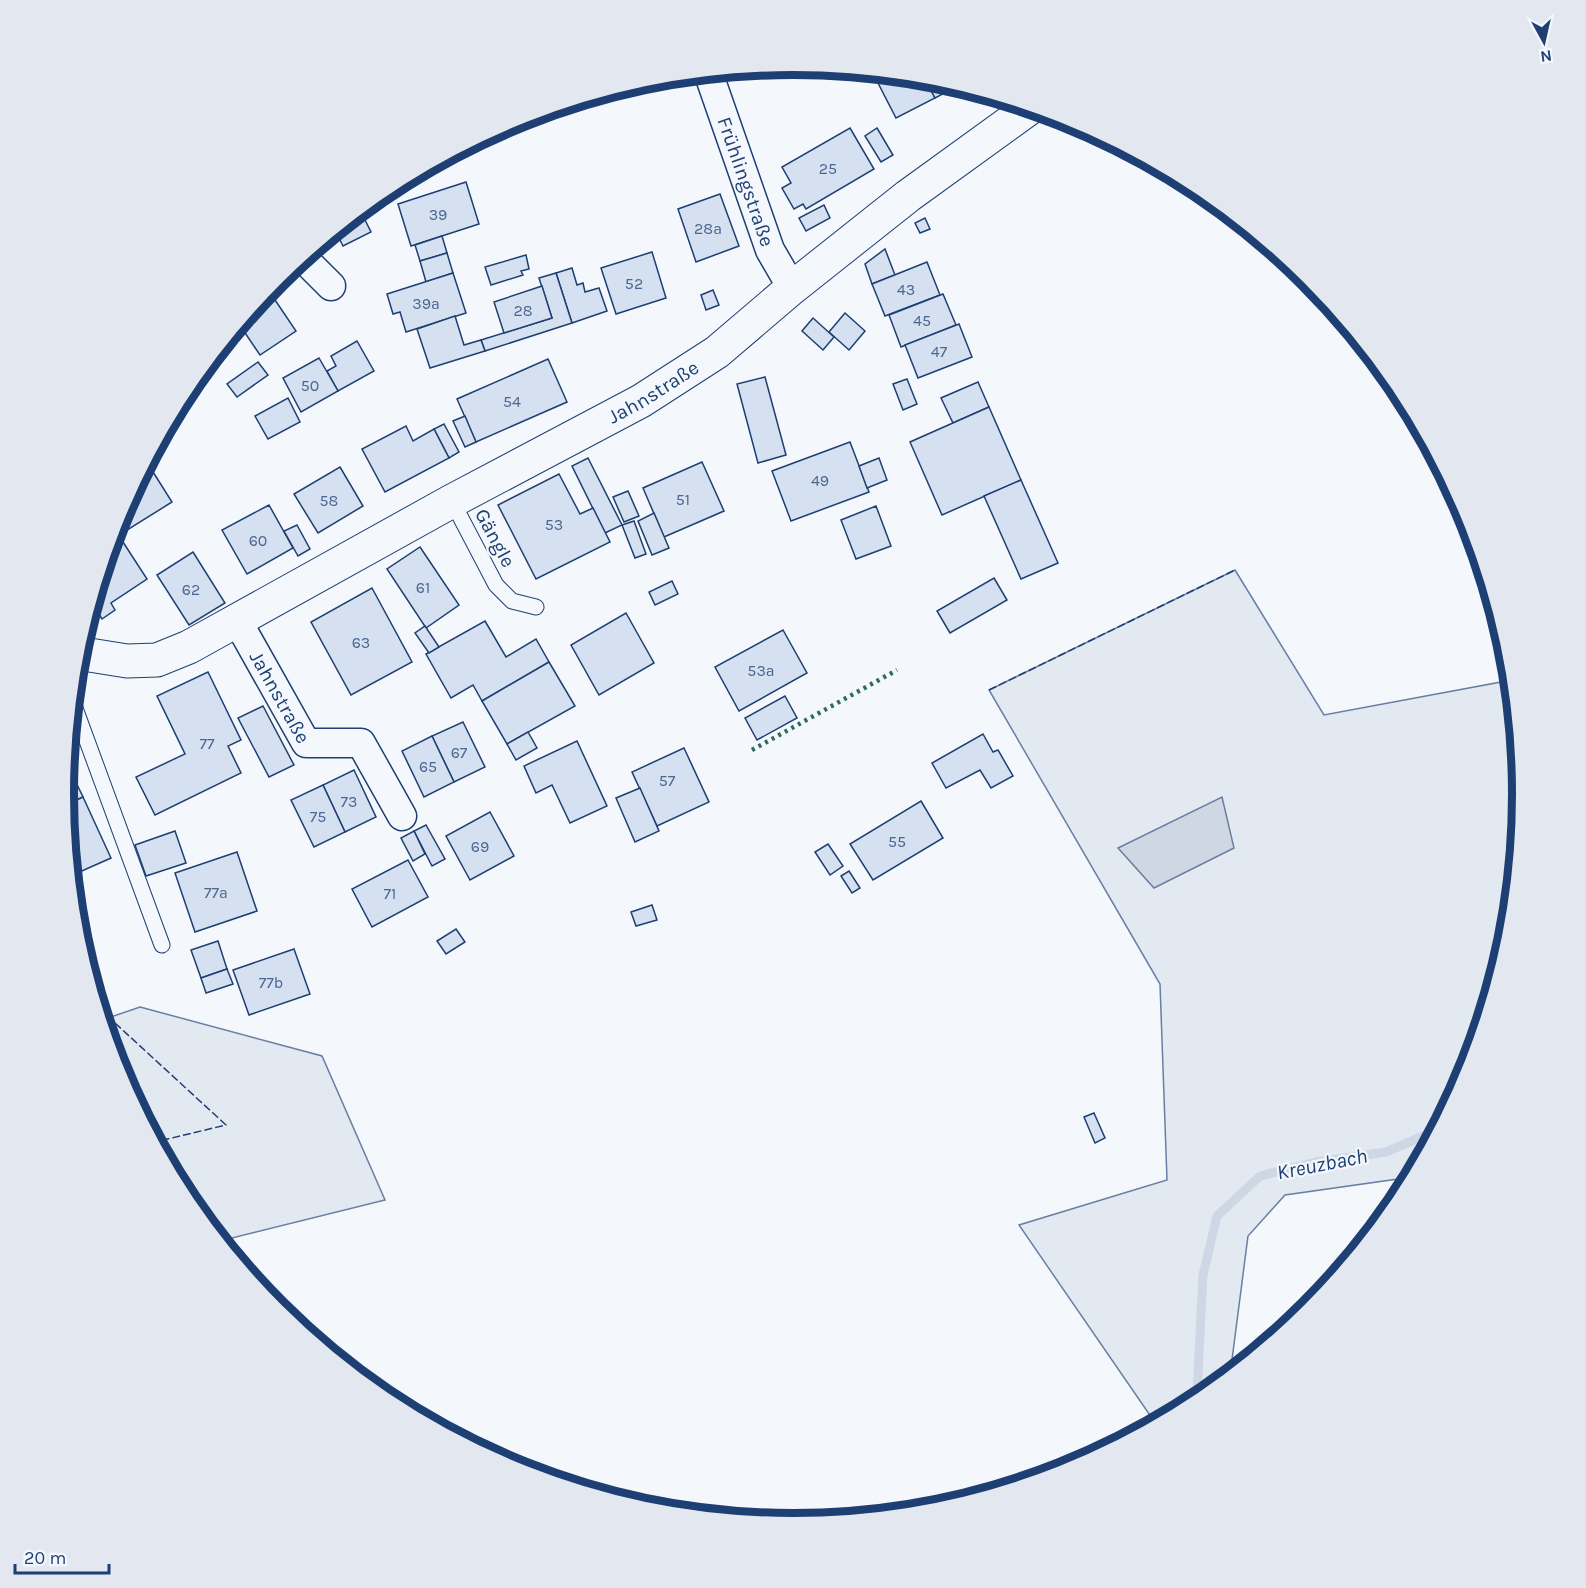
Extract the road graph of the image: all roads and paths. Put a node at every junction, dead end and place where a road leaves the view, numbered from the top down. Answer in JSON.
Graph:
{"nodes":[{"id":1,"x":711,"y":80,"type":"edge"},
{"id":2,"x":1023,"y":113,"type":"edge"},
{"id":3,"x":308,"y":263,"type":"edge"},
{"id":4,"x":331,"y":286,"type":"dead end"},
{"id":5,"x":792,"y":288,"type":"junction"},
{"id":6,"x":452,"y":501,"type":"junction"},
{"id":7,"x":536,"y":607,"type":"dead end"},
{"id":8,"x":238,"y":622,"type":"junction"},
{"id":9,"x":87,"y":655,"type":"edge"},
{"id":10,"x":78,"y":717,"type":"edge"},
{"id":11,"x":402,"y":816,"type":"dead end"},
{"id":12,"x":162,"y":945,"type":"dead end"}],
"edges":[{"from":1,"to":5,"type":"street","name":"Frühlingstraße"},
{"from":2,"to":5,"type":"street","name":"Jahnstraße"},
{"from":3,"to":4,"type":"street"},
{"from":5,"to":6,"type":"street","name":"Jahnstraße"},
{"from":6,"to":7,"type":"lane","name":"Gängle"},
{"from":6,"to":8,"type":"street","name":"Jahnstraße"},
{"from":8,"to":9,"type":"street","name":"Jahnstraße"},
{"from":8,"to":11,"type":"street","name":"Jahnstraße"},
{"from":10,"to":12,"type":"lane"}]}
